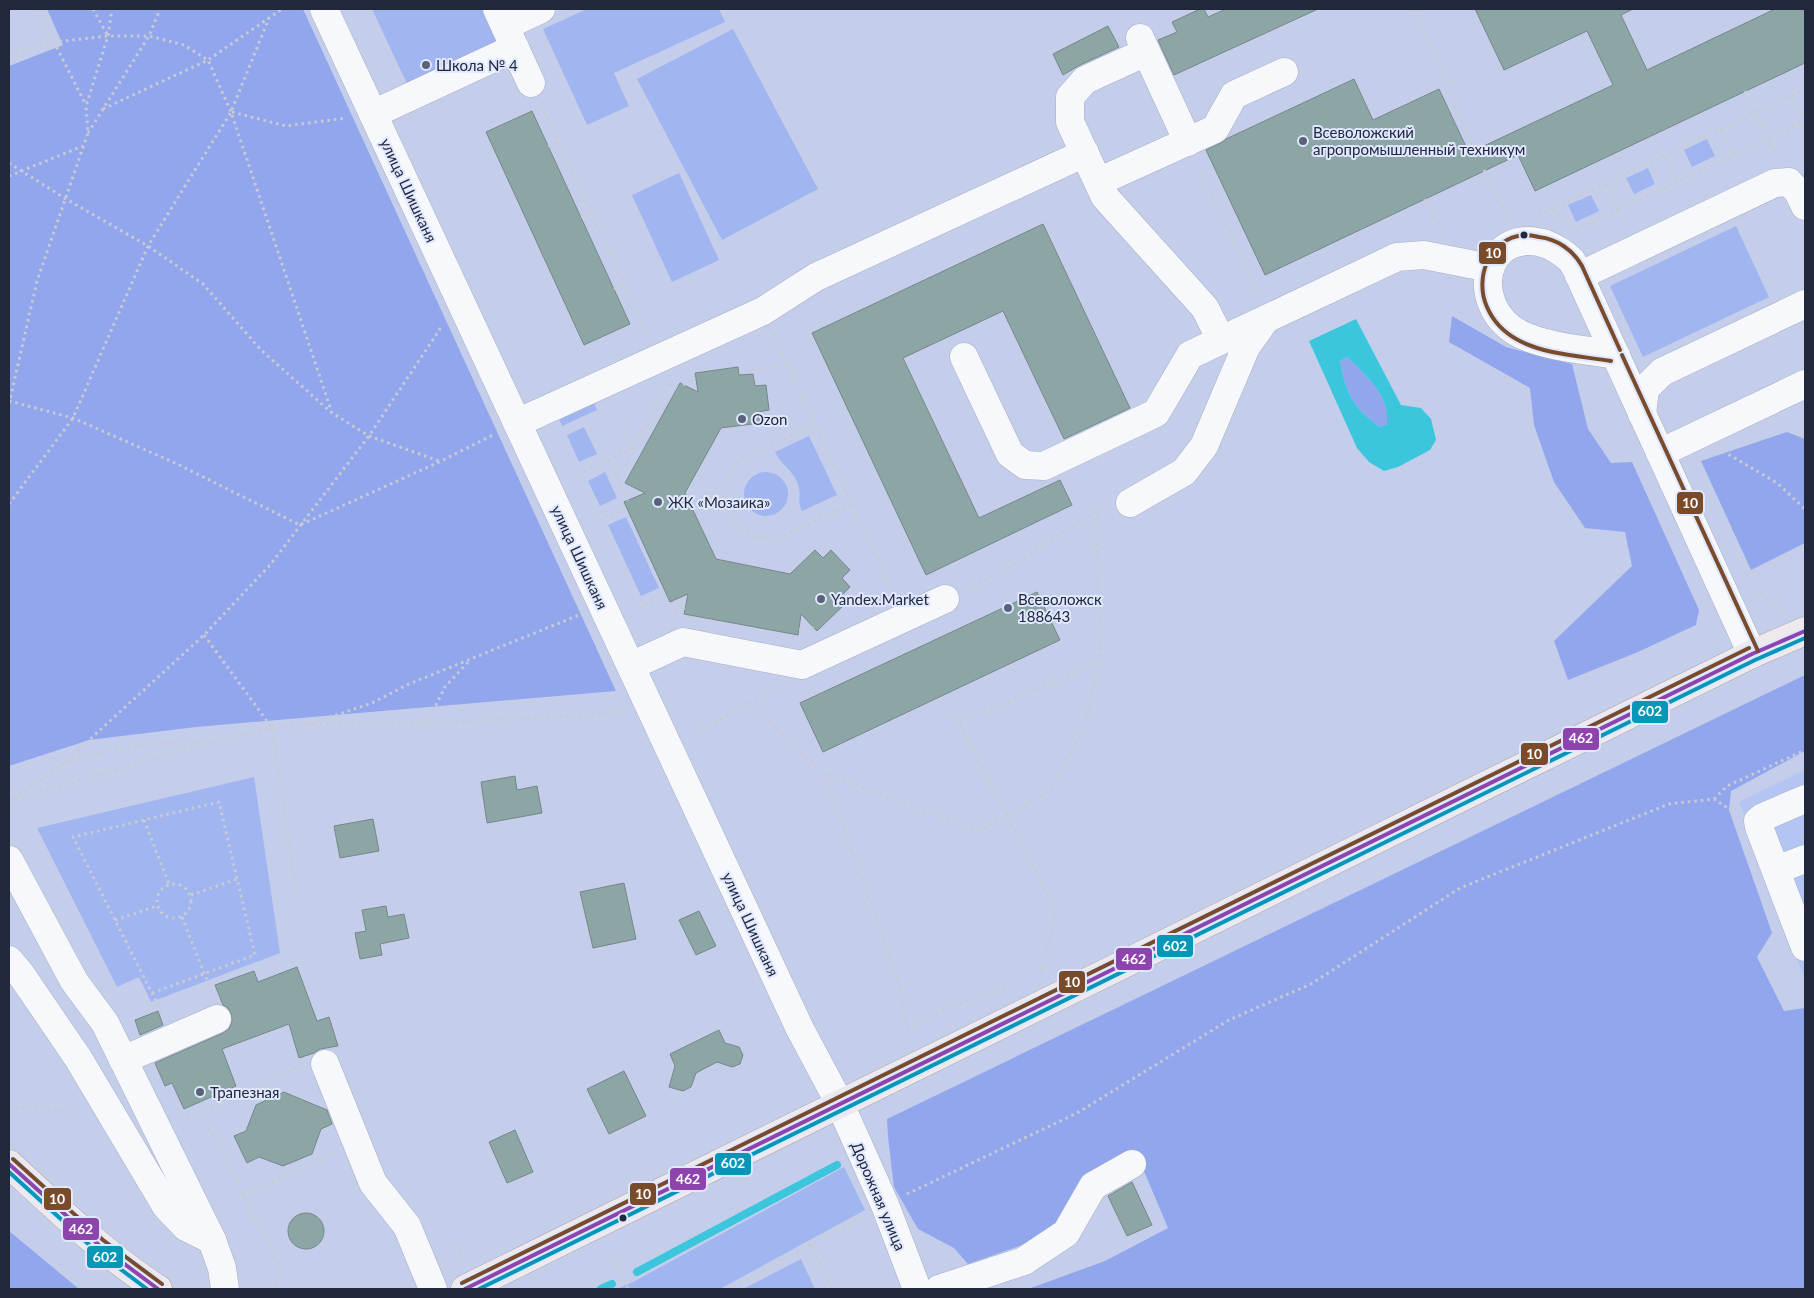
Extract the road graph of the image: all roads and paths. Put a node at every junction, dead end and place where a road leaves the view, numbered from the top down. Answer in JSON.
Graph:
{"nodes":[{"id":1,"x":32,"y":9,"type":"edge"},
{"id":2,"x":93,"y":9,"type":"edge"},
{"id":3,"x":112,"y":9,"type":"edge"},
{"id":4,"x":160,"y":9,"type":"edge"},
{"id":5,"x":282,"y":9,"type":"edge"},
{"id":6,"x":324,"y":9,"type":"edge"},
{"id":7,"x":541,"y":9,"type":"edge"},
{"id":8,"x":1415,"y":9,"type":"edge"},
{"id":9,"x":269,"y":18,"type":"junction"},
{"id":10,"x":506,"y":27,"type":"edge"},
{"id":11,"x":108,"y":36,"type":"junction"},
{"id":12,"x":149,"y":36,"type":"junction"},
{"id":13,"x":54,"y":42,"type":"junction"},
{"id":14,"x":9,"y":54,"type":"edge"},
{"id":15,"x":208,"y":60,"type":"junction"},
{"id":16,"x":1284,"y":72,"type":"dead end"},
{"id":17,"x":531,"y":83,"type":"joint"},
{"id":18,"x":1805,"y":89,"type":"edge"},
{"id":19,"x":1745,"y":91,"type":"dead end"},
{"id":20,"x":1792,"y":95,"type":"junction"},
{"id":21,"x":86,"y":106,"type":"junction"},
{"id":22,"x":103,"y":109,"type":"junction"},
{"id":23,"x":232,"y":112,"type":"junction"},
{"id":24,"x":1756,"y":112,"type":"junction"},
{"id":25,"x":373,"y":114,"type":"junction"},
{"id":26,"x":1805,"y":121,"type":"edge"},
{"id":27,"x":1721,"y":129,"type":"junction"},
{"id":28,"x":88,"y":133,"type":"junction"},
{"id":29,"x":1768,"y":139,"type":"junction"},
{"id":30,"x":558,"y":142,"type":"junction"},
{"id":31,"x":1188,"y":142,"type":"junction"},
{"id":32,"x":84,"y":146,"type":"junction"},
{"id":33,"x":548,"y":146,"type":"dead end"},
{"id":34,"x":1773,"y":149,"type":"dead end"},
{"id":35,"x":1475,"y":151,"type":"dead end"},
{"id":36,"x":1085,"y":153,"type":"junction"},
{"id":37,"x":1734,"y":155,"type":"junction"},
{"id":38,"x":1665,"y":156,"type":"junction"},
{"id":39,"x":9,"y":163,"type":"edge"},
{"id":40,"x":1484,"y":170,"type":"dead end"},
{"id":41,"x":20,"y":171,"type":"junction"},
{"id":42,"x":9,"y":176,"type":"edge"},
{"id":43,"x":1098,"y":182,"type":"junction"},
{"id":44,"x":1677,"y":182,"type":"junction"},
{"id":45,"x":1606,"y":184,"type":"junction"},
{"id":46,"x":66,"y":199,"type":"junction"},
{"id":47,"x":1805,"y":206,"type":"edge"},
{"id":48,"x":1555,"y":208,"type":"junction"},
{"id":49,"x":1618,"y":210,"type":"junction"},
{"id":50,"x":591,"y":213,"type":"junction"},
{"id":51,"x":1538,"y":216,"type":"dead end"},
{"id":52,"x":581,"y":217,"type":"dead end"},
{"id":53,"x":1564,"y":225,"type":"dead end"},
{"id":54,"x":1568,"y":234,"type":"dead end"},
{"id":55,"x":1515,"y":242,"type":"junction"},
{"id":56,"x":148,"y":246,"type":"junction"},
{"id":57,"x":1490,"y":268,"type":"junction"},
{"id":58,"x":1579,"y":276,"type":"junction"},
{"id":59,"x":624,"y":284,"type":"junction"},
{"id":60,"x":614,"y":289,"type":"dead end"},
{"id":61,"x":1267,"y":290,"type":"dead end"},
{"id":62,"x":460,"y":299,"type":"junction"},
{"id":63,"x":1805,"y":304,"type":"edge"},
{"id":64,"x":763,"y":311,"type":"junction"},
{"id":65,"x":1266,"y":319,"type":"junction"},
{"id":66,"x":1221,"y":340,"type":"junction"},
{"id":67,"x":1616,"y":355,"type":"junction"},
{"id":68,"x":964,"y":357,"type":"dead end"},
{"id":69,"x":658,"y":359,"type":"junction"},
{"id":70,"x":788,"y":365,"type":"junction"},
{"id":71,"x":738,"y":372,"type":"dead end"},
{"id":72,"x":695,"y":377,"type":"dead end"},
{"id":73,"x":669,"y":383,"type":"junction"},
{"id":74,"x":1805,"y":384,"type":"edge"},
{"id":75,"x":683,"y":385,"type":"dead end"},
{"id":76,"x":677,"y":388,"type":"dead end"},
{"id":77,"x":9,"y":402,"type":"edge"},
{"id":78,"x":332,"y":413,"type":"junction"},
{"id":79,"x":1642,"y":414,"type":"junction"},
{"id":80,"x":72,"y":418,"type":"junction"},
{"id":81,"x":622,"y":422,"type":"dead end"},
{"id":82,"x":518,"y":423,"type":"junction"},
{"id":83,"x":815,"y":424,"type":"junction"},
{"id":84,"x":1697,"y":435,"type":"junction"},
{"id":85,"x":369,"y":436,"type":"junction"},
{"id":86,"x":634,"y":448,"type":"junction"},
{"id":87,"x":1660,"y":453,"type":"junction"},
{"id":88,"x":609,"y":459,"type":"junction"},
{"id":89,"x":439,"y":462,"type":"junction"},
{"id":90,"x":578,"y":474,"type":"dead end"},
{"id":91,"x":618,"y":478,"type":"junction"},
{"id":92,"x":628,"y":501,"type":"dead end"},
{"id":93,"x":9,"y":504,"type":"edge"},
{"id":94,"x":852,"y":504,"type":"junction"},
{"id":95,"x":1118,"y":504,"type":"joint"},
{"id":96,"x":626,"y":507,"type":"dead end"},
{"id":97,"x":1805,"y":509,"type":"edge"},
{"id":98,"x":1096,"y":511,"type":"junction"},
{"id":99,"x":599,"y":520,"type":"dead end"},
{"id":100,"x":300,"y":525,"type":"junction"},
{"id":101,"x":995,"y":576,"type":"dead end"},
{"id":102,"x":1754,"y":590,"type":"dead end"},
{"id":103,"x":666,"y":594,"type":"dead end"},
{"id":104,"x":945,"y":599,"type":"dead end"},
{"id":105,"x":674,"y":600,"type":"dead end"},
{"id":106,"x":843,"y":600,"type":"dead end"},
{"id":107,"x":603,"y":605,"type":"junction"},
{"id":108,"x":639,"y":607,"type":"dead end"},
{"id":109,"x":685,"y":609,"type":"dead end"},
{"id":110,"x":904,"y":618,"type":"junction"},
{"id":111,"x":1798,"y":623,"type":"edge"},
{"id":112,"x":814,"y":628,"type":"dead end"},
{"id":113,"x":880,"y":629,"type":"junction"},
{"id":114,"x":799,"y":630,"type":"dead end"},
{"id":115,"x":204,"y":635,"type":"junction"},
{"id":116,"x":1752,"y":654,"type":"junction"},
{"id":117,"x":470,"y":660,"type":"junction"},
{"id":118,"x":1100,"y":660,"type":"junction"},
{"id":119,"x":802,"y":664,"type":"junction"},
{"id":120,"x":631,"y":666,"type":"junction"},
{"id":121,"x":749,"y":703,"type":"junction"},
{"id":122,"x":652,"y":711,"type":"junction"},
{"id":123,"x":948,"y":711,"type":"dead end"},
{"id":124,"x":960,"y":723,"type":"junction"},
{"id":125,"x":310,"y":724,"type":"junction"},
{"id":126,"x":427,"y":724,"type":"junction"},
{"id":127,"x":272,"y":728,"type":"junction"},
{"id":128,"x":684,"y":740,"type":"dead end"},
{"id":129,"x":207,"y":743,"type":"junction"},
{"id":130,"x":1805,"y":750,"type":"edge"},
{"id":131,"x":64,"y":763,"type":"junction"},
{"id":132,"x":824,"y":774,"type":"junction"},
{"id":133,"x":14,"y":799,"type":"junction"},
{"id":134,"x":1714,"y":799,"type":"junction"},
{"id":135,"x":1805,"y":799,"type":"edge"},
{"id":136,"x":9,"y":801,"type":"edge"},
{"id":137,"x":1007,"y":815,"type":"junction"},
{"id":138,"x":144,"y":820,"type":"junction"},
{"id":139,"x":1758,"y":821,"type":"junction"},
{"id":140,"x":1805,"y":859,"type":"edge"},
{"id":141,"x":9,"y":860,"type":"edge"},
{"id":142,"x":1776,"y":870,"type":"junction"},
{"id":143,"x":237,"y":879,"type":"junction"},
{"id":144,"x":169,"y":884,"type":"junction"},
{"id":145,"x":190,"y":895,"type":"junction"},
{"id":146,"x":297,"y":897,"type":"dead end"},
{"id":147,"x":157,"y":906,"type":"junction"},
{"id":148,"x":182,"y":917,"type":"junction"},
{"id":149,"x":115,"y":920,"type":"junction"},
{"id":150,"x":1805,"y":947,"type":"edge"},
{"id":151,"x":9,"y":960,"type":"edge"},
{"id":152,"x":204,"y":974,"type":"junction"},
{"id":153,"x":1040,"y":978,"type":"dead end"},
{"id":154,"x":1011,"y":989,"type":"dead end"},
{"id":155,"x":217,"y":1019,"type":"dead end"},
{"id":156,"x":123,"y":1060,"type":"junction"},
{"id":157,"x":325,"y":1064,"type":"joint"},
{"id":158,"x":840,"y":1104,"type":"junction"},
{"id":159,"x":9,"y":1106,"type":"edge"},
{"id":160,"x":200,"y":1110,"type":"junction"},
{"id":161,"x":81,"y":1111,"type":"dead end"},
{"id":162,"x":158,"y":1132,"type":"junction"},
{"id":163,"x":357,"y":1144,"type":"junction"},
{"id":164,"x":9,"y":1164,"type":"edge"},
{"id":165,"x":1132,"y":1164,"type":"dead end"},
{"id":166,"x":243,"y":1196,"type":"junction"},
{"id":167,"x":886,"y":1205,"type":"junction"},
{"id":168,"x":212,"y":1240,"type":"junction"},
{"id":169,"x":810,"y":1245,"type":"junction"},
{"id":170,"x":613,"y":1257,"type":"dead end"},
{"id":171,"x":158,"y":1289,"type":"edge"},
{"id":172,"x":225,"y":1289,"type":"edge"},
{"id":173,"x":275,"y":1289,"type":"edge"},
{"id":174,"x":433,"y":1289,"type":"edge"},
{"id":175,"x":465,"y":1289,"type":"edge"},
{"id":176,"x":628,"y":1289,"type":"edge"},
{"id":177,"x":728,"y":1289,"type":"edge"},
{"id":178,"x":833,"y":1289,"type":"edge"},
{"id":179,"x":917,"y":1289,"type":"edge"},
{"id":180,"x":939,"y":1289,"type":"edge"}],
"edges":[{"from":1,"to":13,"type":"path"},
{"from":2,"to":11,"type":"path"},
{"from":3,"to":11,"type":"path"},
{"from":4,"to":12,"type":"path"},
{"from":5,"to":9,"type":"path"},
{"from":6,"to":25,"type":"street","name":"улица Шишканя"},
{"from":7,"to":10,"type":"street"},
{"from":8,"to":35,"type":"path"},
{"from":9,"to":15,"type":"path"},
{"from":9,"to":23,"type":"path"},
{"from":10,"to":17,"type":"street"},
{"from":10,"to":25,"type":"street"},
{"from":11,"to":12,"type":"path"},
{"from":11,"to":13,"type":"path"},
{"from":11,"to":21,"type":"path"},
{"from":12,"to":15,"type":"path"},
{"from":12,"to":22,"type":"path"},
{"from":13,"to":14,"type":"path"},
{"from":13,"to":21,"type":"path"},
{"from":15,"to":22,"type":"path"},
{"from":15,"to":23,"type":"path"},
{"from":16,"to":31,"type":"street"},
{"from":17,"to":30,"type":"path"},
{"from":18,"to":20,"type":"path"},
{"from":19,"to":24,"type":"path"},
{"from":20,"to":24,"type":"path"},
{"from":20,"to":26,"type":"path"},
{"from":21,"to":28,"type":"path"},
{"from":22,"to":28,"type":"path"},
{"from":23,"to":25,"type":"path"},
{"from":23,"to":56,"type":"path"},
{"from":23,"to":78,"type":"path"},
{"from":24,"to":27,"type":"path"},
{"from":24,"to":29,"type":"path"},
{"from":25,"to":62,"type":"street","name":"улица Шишканя"},
{"from":26,"to":29,"type":"path"},
{"from":27,"to":37,"type":"path"},
{"from":27,"to":38,"type":"path"},
{"from":28,"to":32,"type":"path"},
{"from":29,"to":34,"type":"path"},
{"from":29,"to":37,"type":"path"},
{"from":30,"to":33,"type":"path"},
{"from":30,"to":50,"type":"path"},
{"from":31,"to":36,"type":"street"},
{"from":31,"to":43,"type":"street"},
{"from":31,"to":61,"type":"path"},
{"from":32,"to":41,"type":"path"},
{"from":32,"to":46,"type":"path"},
{"from":36,"to":43,"type":"street"},
{"from":36,"to":64,"type":"street"},
{"from":37,"to":44,"type":"path"},
{"from":38,"to":44,"type":"path"},
{"from":38,"to":45,"type":"path"},
{"from":39,"to":41,"type":"path"},
{"from":40,"to":55,"type":"path"},
{"from":41,"to":42,"type":"path"},
{"from":41,"to":46,"type":"path"},
{"from":43,"to":66,"type":"street"},
{"from":44,"to":49,"type":"path"},
{"from":45,"to":48,"type":"path"},
{"from":45,"to":49,"type":"path"},
{"from":46,"to":56,"type":"path"},
{"from":46,"to":77,"type":"path"},
{"from":47,"to":58,"type":"street"},
{"from":48,"to":51,"type":"path"},
{"from":48,"to":53,"type":"path"},
{"from":49,"to":54,"type":"path"},
{"from":50,"to":52,"type":"path"},
{"from":50,"to":59,"type":"path"},
{"from":55,"to":57,"type":"street"},
{"from":55,"to":58,"type":"street"},
{"from":56,"to":78,"type":"path"},
{"from":56,"to":80,"type":"path"},
{"from":57,"to":65,"type":"street"},
{"from":57,"to":67,"type":"street"},
{"from":58,"to":67,"type":"street"},
{"from":59,"to":60,"type":"path"},
{"from":59,"to":69,"type":"path"},
{"from":62,"to":82,"type":"street","name":"улица Шишканя"},
{"from":62,"to":85,"type":"path"},
{"from":63,"to":79,"type":"street"},
{"from":64,"to":69,"type":"street"},
{"from":64,"to":70,"type":"path"},
{"from":65,"to":66,"type":"street"},
{"from":65,"to":95,"type":"street"},
{"from":66,"to":68,"type":"street"},
{"from":67,"to":79,"type":"street"},
{"from":69,"to":73,"type":"path"},
{"from":69,"to":82,"type":"street"},
{"from":70,"to":71,"type":"path"},
{"from":70,"to":83,"type":"path"},
{"from":72,"to":75,"type":"path"},
{"from":73,"to":76,"type":"path"},
{"from":73,"to":86,"type":"path"},
{"from":74,"to":84,"type":"street"},
{"from":77,"to":80,"type":"path"},
{"from":78,"to":85,"type":"path"},
{"from":79,"to":87,"type":"street"},
{"from":80,"to":93,"type":"path"},
{"from":80,"to":100,"type":"path"},
{"from":81,"to":86,"type":"path"},
{"from":82,"to":89,"type":"path"},
{"from":82,"to":107,"type":"street","name":"улица Шишканя"},
{"from":83,"to":94,"type":"path"},
{"from":83,"to":94,"type":"path"},
{"from":84,"to":87,"type":"street"},
{"from":84,"to":97,"type":"path"},
{"from":85,"to":89,"type":"path"},
{"from":85,"to":100,"type":"path"},
{"from":86,"to":88,"type":"path"},
{"from":86,"to":91,"type":"path"},
{"from":87,"to":116,"type":"street"},
{"from":88,"to":90,"type":"path"},
{"from":88,"to":91,"type":"path"},
{"from":89,"to":100,"type":"path"},
{"from":91,"to":92,"type":"path"},
{"from":94,"to":110,"type":"path"},
{"from":95,"to":98,"type":"path"},
{"from":96,"to":99,"type":"path"},
{"from":98,"to":101,"type":"path"},
{"from":98,"to":118,"type":"path"},
{"from":100,"to":115,"type":"path"},
{"from":102,"to":111,"type":"path"},
{"from":103,"to":108,"type":"path"},
{"from":104,"to":110,"type":"street"},
{"from":105,"to":109,"type":"path"},
{"from":106,"to":113,"type":"path"},
{"from":107,"to":117,"type":"path"},
{"from":107,"to":120,"type":"street","name":"улица Шишканя"},
{"from":110,"to":113,"type":"street"},
{"from":111,"to":116,"type":"main road"},
{"from":112,"to":114,"type":"path"},
{"from":113,"to":119,"type":"street"},
{"from":115,"to":127,"type":"path"},
{"from":115,"to":131,"type":"path"},
{"from":116,"to":158,"type":"main road"},
{"from":117,"to":125,"type":"path"},
{"from":117,"to":126,"type":"path"},
{"from":118,"to":124,"type":"path"},
{"from":118,"to":137,"type":"path"},
{"from":119,"to":120,"type":"street"},
{"from":119,"to":121,"type":"path"},
{"from":120,"to":122,"type":"street","name":"улица Шишканя"},
{"from":121,"to":128,"type":"path"},
{"from":121,"to":132,"type":"path"},
{"from":122,"to":126,"type":"path"},
{"from":122,"to":158,"type":"street","name":"улица Шишканя"},
{"from":123,"to":124,"type":"path"},
{"from":124,"to":137,"type":"path"},
{"from":125,"to":126,"type":"path"},
{"from":125,"to":127,"type":"path"},
{"from":127,"to":129,"type":"path"},
{"from":127,"to":146,"type":"path"},
{"from":129,"to":131,"type":"path"},
{"from":129,"to":133,"type":"path"},
{"from":130,"to":134,"type":"path"},
{"from":131,"to":133,"type":"path"},
{"from":132,"to":137,"type":"path"},
{"from":132,"to":154,"type":"path"},
{"from":133,"to":136,"type":"path"},
{"from":134,"to":139,"type":"path"},
{"from":134,"to":167,"type":"path"},
{"from":135,"to":139,"type":"street"},
{"from":137,"to":153,"type":"path"},
{"from":138,"to":143,"type":"path"},
{"from":138,"to":144,"type":"path"},
{"from":138,"to":149,"type":"path"},
{"from":139,"to":142,"type":"street"},
{"from":140,"to":142,"type":"street"},
{"from":141,"to":156,"type":"street"},
{"from":142,"to":150,"type":"street"},
{"from":143,"to":145,"type":"path"},
{"from":143,"to":152,"type":"path"},
{"from":144,"to":145,"type":"path"},
{"from":144,"to":147,"type":"path"},
{"from":145,"to":148,"type":"path"},
{"from":147,"to":148,"type":"path"},
{"from":147,"to":149,"type":"path"},
{"from":148,"to":152,"type":"path"},
{"from":149,"to":152,"type":"path"},
{"from":151,"to":168,"type":"street"},
{"from":155,"to":156,"type":"street"},
{"from":156,"to":162,"type":"street"},
{"from":157,"to":160,"type":"path"},
{"from":157,"to":163,"type":"street"},
{"from":158,"to":167,"type":"street","name":"Дорожная улица"},
{"from":158,"to":175,"type":"main road"},
{"from":159,"to":161,"type":"path"},
{"from":160,"to":162,"type":"path"},
{"from":160,"to":166,"type":"path"},
{"from":162,"to":168,"type":"street"},
{"from":163,"to":166,"type":"path"},
{"from":163,"to":174,"type":"street"},
{"from":164,"to":171,"type":"main road"},
{"from":165,"to":180,"type":"street"},
{"from":166,"to":173,"type":"path"},
{"from":167,"to":169,"type":"path"},
{"from":167,"to":179,"type":"street","name":"Дорожная улица"},
{"from":168,"to":172,"type":"street"},
{"from":169,"to":177,"type":"path"},
{"from":169,"to":178,"type":"path"},
{"from":170,"to":176,"type":"path"}]}
